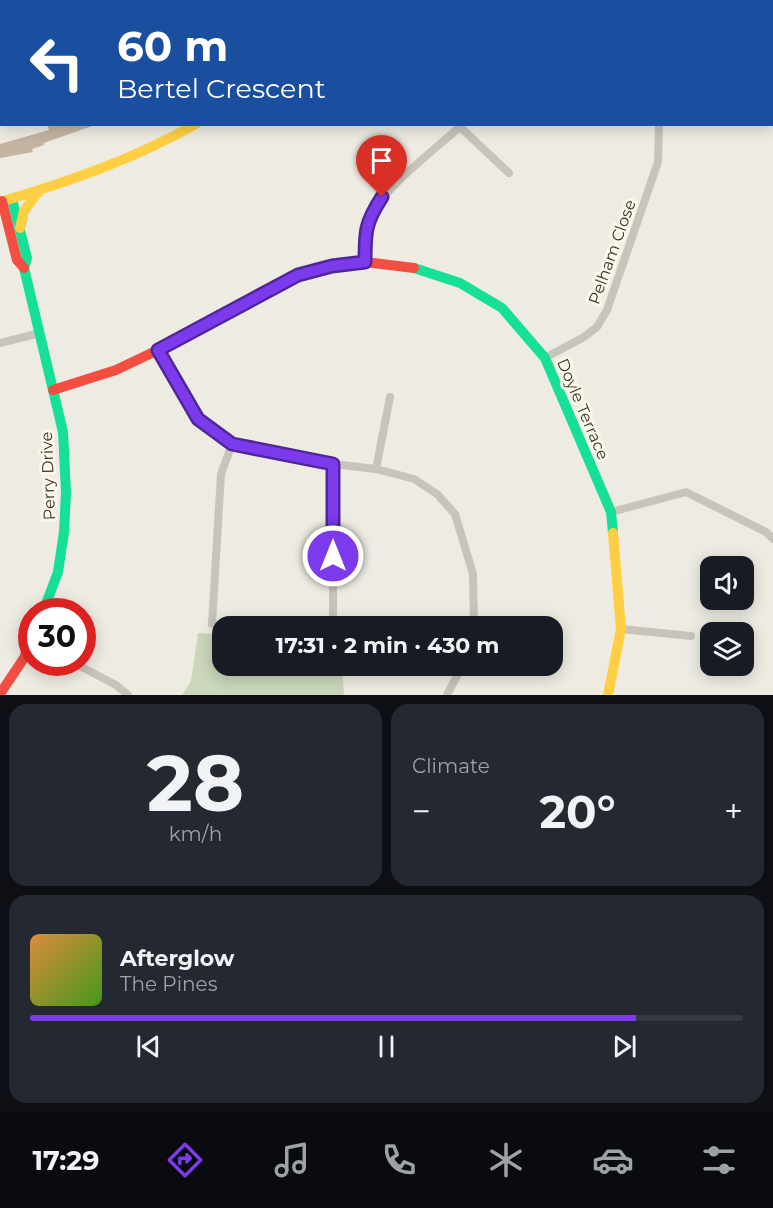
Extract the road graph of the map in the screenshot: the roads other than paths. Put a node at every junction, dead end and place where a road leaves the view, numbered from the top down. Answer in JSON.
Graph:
{"nodes":[{"id":1,"x":191,"y":126,"type":"edge"},
{"id":2,"x":462,"y":126,"type":"edge"},
{"id":3,"x":659,"y":126,"type":"edge"},
{"id":4,"x":509,"y":173,"type":"dead end"},
{"id":5,"x":39,"y":191,"type":"junction"},
{"id":6,"x":5,"y":201,"type":"edge"},
{"id":7,"x":0,"y":225,"type":"edge"},
{"id":8,"x":15,"y":232,"type":"junction"},
{"id":9,"x":365,"y":262,"type":"junction"},
{"id":10,"x":40,"y":333,"type":"junction"},
{"id":11,"x":0,"y":343,"type":"edge"},
{"id":12,"x":158,"y":350,"type":"junction"},
{"id":13,"x":545,"y":358,"type":"junction"},
{"id":14,"x":53,"y":390,"type":"junction"},
{"id":15,"x":390,"y":397,"type":"dead end"},
{"id":16,"x":232,"y":444,"type":"junction"},
{"id":17,"x":333,"y":464,"type":"junction"},
{"id":18,"x":376,"y":469,"type":"junction"},
{"id":19,"x":611,"y":512,"type":"junction"},
{"id":20,"x":773,"y":538,"type":"edge"},
{"id":21,"x":48,"y":598,"type":"edge"},
{"id":22,"x":212,"y":616,"type":"edge"},
{"id":23,"x":333,"y":616,"type":"edge"},
{"id":24,"x":474,"y":616,"type":"edge"},
{"id":25,"x":621,"y":628,"type":"junction"},
{"id":26,"x":691,"y":636,"type":"dead end"},
{"id":27,"x":18,"y":667,"type":"edge"},
{"id":28,"x":96,"y":675,"type":"edge"},
{"id":29,"x":457,"y":676,"type":"edge"},
{"id":30,"x":0,"y":694,"type":"edge"},
{"id":31,"x":128,"y":695,"type":"edge"},
{"id":32,"x":447,"y":695,"type":"edge"},
{"id":33,"x":608,"y":695,"type":"edge"}],
"edges":[{"from":1,"to":5,"type":"street"},
{"from":2,"to":4,"type":"street"},
{"from":2,"to":9,"type":"street"},
{"from":3,"to":13,"type":"street","name":"Pelham Close"},
{"from":5,"to":6,"type":"street"},
{"from":5,"to":8,"type":"street"},
{"from":6,"to":8,"type":"street","name":"Perry Drive"},
{"from":7,"to":8,"type":"street"},
{"from":8,"to":10,"type":"street","name":"Perry Drive"},
{"from":9,"to":12,"type":"street","name":"Doyle Terrace"},
{"from":9,"to":13,"type":"street","name":"Doyle Terrace"},
{"from":10,"to":11,"type":"street"},
{"from":10,"to":14,"type":"street","name":"Perry Drive"},
{"from":12,"to":14,"type":"street","name":"Doyle Terrace"},
{"from":12,"to":16,"type":"street"},
{"from":13,"to":19,"type":"street","name":"Doyle Terrace"},
{"from":14,"to":21,"type":"street","name":"Perry Drive"},
{"from":15,"to":18,"type":"street"},
{"from":16,"to":17,"type":"street"},
{"from":16,"to":22,"type":"street"},
{"from":17,"to":18,"type":"street"},
{"from":17,"to":23,"type":"street"},
{"from":18,"to":24,"type":"street"},
{"from":19,"to":20,"type":"street"},
{"from":19,"to":25,"type":"street","name":"Doyle Terrace"},
{"from":25,"to":26,"type":"street"},
{"from":25,"to":33,"type":"street","name":"Doyle Terrace"},
{"from":27,"to":30,"type":"street"},
{"from":28,"to":31,"type":"street"},
{"from":29,"to":32,"type":"street"}]}
